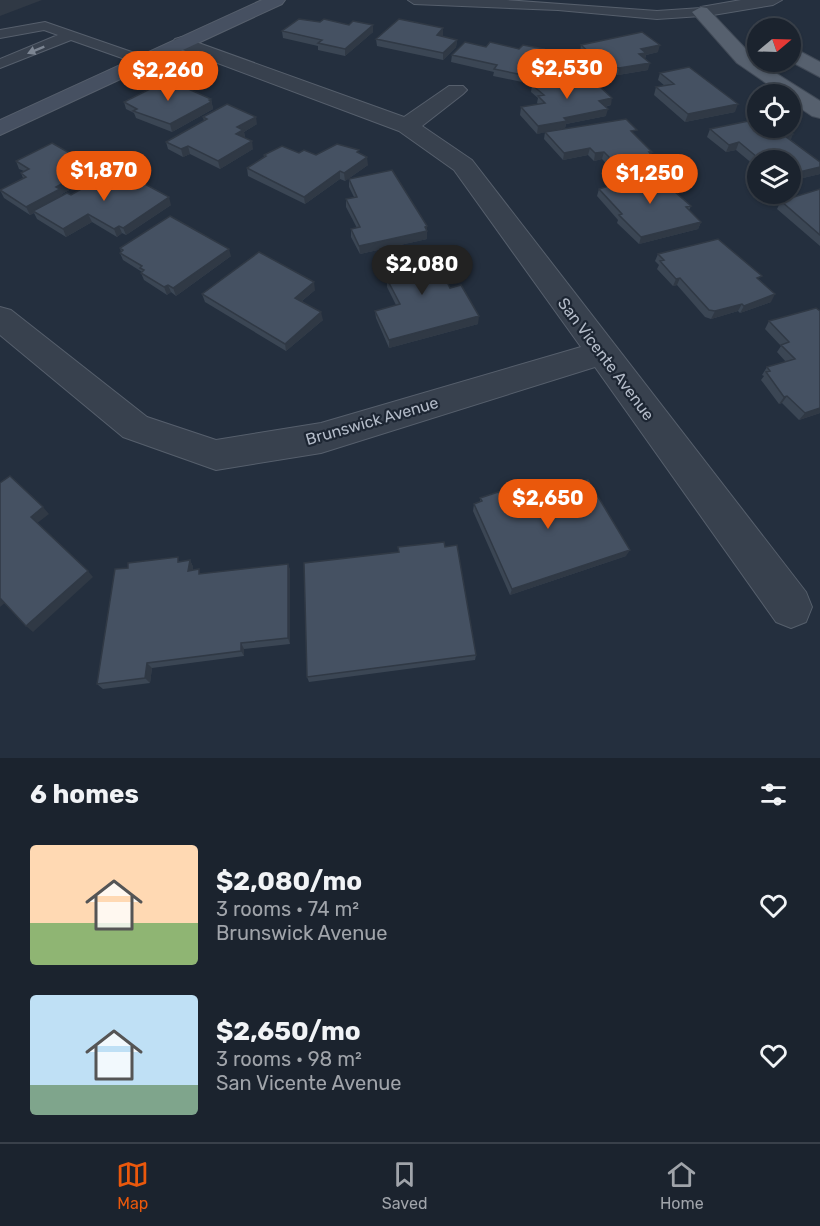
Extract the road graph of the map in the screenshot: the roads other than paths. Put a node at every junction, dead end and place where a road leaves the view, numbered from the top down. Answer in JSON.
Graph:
{"nodes":[{"id":1,"x":276,"y":0,"type":"edge"},
{"id":2,"x":414,"y":0,"type":"edge"},
{"id":3,"x":683,"y":0,"type":"edge"},
{"id":4,"x":773,"y":0,"type":"edge"},
{"id":5,"x":701,"y":12,"type":"junction"},
{"id":6,"x":739,"y":29,"type":"dead end"},
{"id":7,"x":0,"y":34,"type":"edge"},
{"id":8,"x":71,"y":35,"type":"junction"},
{"id":9,"x":182,"y":43,"type":"junction"},
{"id":10,"x":801,"y":59,"type":"edge"},
{"id":11,"x":144,"y":61,"type":"junction"},
{"id":12,"x":0,"y":64,"type":"edge"},
{"id":13,"x":820,"y":70,"type":"edge"},
{"id":14,"x":456,"y":90,"type":"dead end"},
{"id":15,"x":820,"y":111,"type":"edge"},
{"id":16,"x":407,"y":126,"type":"junction"},
{"id":17,"x":0,"y":128,"type":"edge"},
{"id":18,"x":0,"y":318,"type":"edge"},
{"id":19,"x":602,"y":353,"type":"junction"},
{"id":20,"x":791,"y":607,"type":"dead end"}],
"edges":[{"from":1,"to":9,"type":"main road"},
{"from":2,"to":5,"type":"lane"},
{"from":3,"to":5,"type":"main road"},
{"from":4,"to":5,"type":"street"},
{"from":5,"to":6,"type":"main road"},
{"from":5,"to":15,"type":"main road"},
{"from":7,"to":8,"type":"lane"},
{"from":8,"to":11,"type":"lane"},
{"from":8,"to":12,"type":"lane","one_way":true},
{"from":9,"to":11,"type":"main road"},
{"from":9,"to":16,"type":"street","name":"San Vicente Avenue"},
{"from":10,"to":13,"type":"main road"},
{"from":11,"to":17,"type":"main road"},
{"from":14,"to":16,"type":"street"},
{"from":16,"to":19,"type":"street","name":"San Vicente Avenue"},
{"from":18,"to":19,"type":"street","name":"Brunswick Avenue"},
{"from":19,"to":20,"type":"street","name":"San Vicente Avenue"}]}
